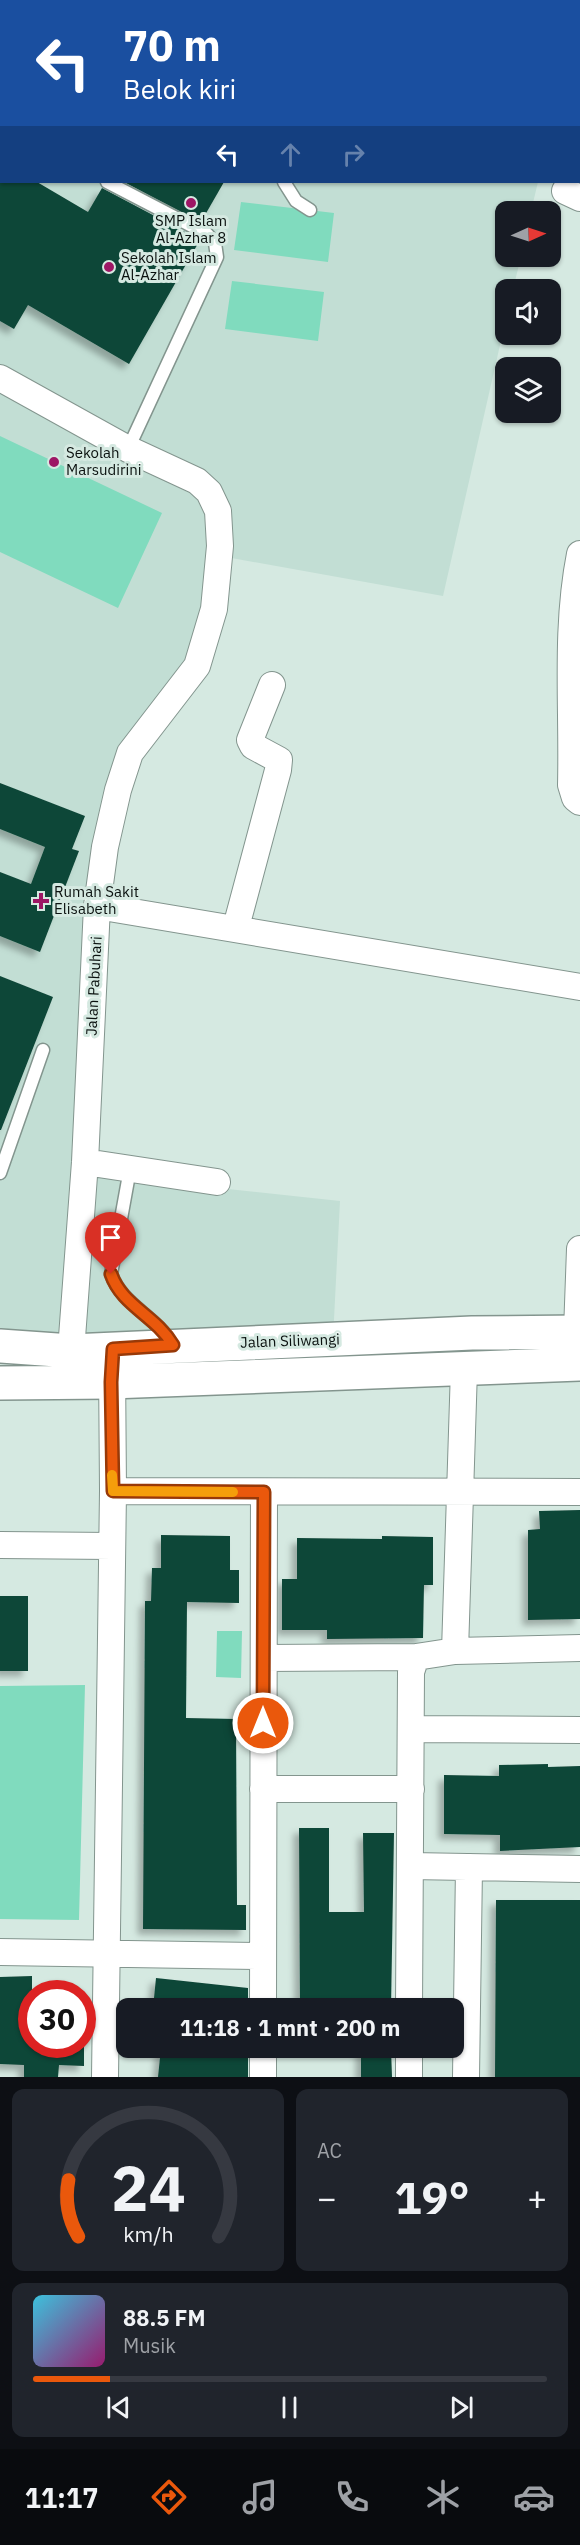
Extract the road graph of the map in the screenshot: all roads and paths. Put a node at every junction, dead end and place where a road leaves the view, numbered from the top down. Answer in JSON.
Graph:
{"nodes":[{"id":1,"x":109,"y":183,"type":"edge"},
{"id":2,"x":285,"y":183,"type":"edge"},
{"id":3,"x":310,"y":210,"type":"dead end"},
{"id":4,"x":0,"y":378,"type":"edge"},
{"id":5,"x":128,"y":449,"type":"junction"},
{"id":6,"x":580,"y":554,"type":"edge"},
{"id":7,"x":272,"y":686,"type":"dead end"},
{"id":8,"x":580,"y":802,"type":"edge"},
{"id":9,"x":98,"y":906,"type":"junction"},
{"id":10,"x":236,"y":927,"type":"junction"},
{"id":11,"x":580,"y":987,"type":"edge"},
{"id":12,"x":43,"y":1050,"type":"dead end"},
{"id":13,"x":85,"y":1162,"type":"junction"},
{"id":14,"x":130,"y":1169,"type":"junction"},
{"id":15,"x":0,"y":1173,"type":"edge"},
{"id":16,"x":217,"y":1182,"type":"dead end"},
{"id":17,"x":580,"y":1249,"type":"edge"},
{"id":18,"x":578,"y":1332,"type":"edge"},
{"id":19,"x":173,"y":1345,"type":"junction"},
{"id":20,"x":0,"y":1346,"type":"edge"},
{"id":21,"x":113,"y":1349,"type":"junction"},
{"id":22,"x":71,"y":1351,"type":"junction"},
{"id":23,"x":580,"y":1364,"type":"edge"},
{"id":24,"x":464,"y":1369,"type":"junction"},
{"id":25,"x":111,"y":1382,"type":"junction"},
{"id":26,"x":0,"y":1383,"type":"edge"},
{"id":27,"x":113,"y":1491,"type":"junction"},
{"id":28,"x":264,"y":1492,"type":"junction"},
{"id":29,"x":580,"y":1492,"type":"edge"},
{"id":30,"x":460,"y":1493,"type":"junction"},
{"id":31,"x":0,"y":1545,"type":"edge"},
{"id":32,"x":112,"y":1546,"type":"junction"},
{"id":33,"x":580,"y":1648,"type":"edge"},
{"id":34,"x":455,"y":1651,"type":"junction"},
{"id":35,"x":416,"y":1657,"type":"junction"},
{"id":36,"x":264,"y":1658,"type":"junction"},
{"id":37,"x":411,"y":1729,"type":"junction"},
{"id":38,"x":580,"y":1730,"type":"edge"},
{"id":39,"x":263,"y":1789,"type":"junction"},
{"id":40,"x":411,"y":1789,"type":"junction"},
{"id":41,"x":411,"y":1866,"type":"junction"},
{"id":42,"x":469,"y":1867,"type":"junction"},
{"id":43,"x":580,"y":1869,"type":"edge"},
{"id":44,"x":0,"y":1952,"type":"edge"},
{"id":45,"x":106,"y":1953,"type":"junction"},
{"id":46,"x":263,"y":1956,"type":"junction"},
{"id":47,"x":263,"y":1998,"type":"edge"},
{"id":48,"x":409,"y":1998,"type":"edge"},
{"id":49,"x":263,"y":2058,"type":"edge"},
{"id":50,"x":409,"y":2058,"type":"edge"},
{"id":51,"x":105,"y":2077,"type":"edge"},
{"id":52,"x":263,"y":2077,"type":"edge"},
{"id":53,"x":409,"y":2077,"type":"edge"},
{"id":54,"x":466,"y":2077,"type":"edge"}],
"edges":[{"from":1,"to":5,"type":"lane"},
{"from":2,"to":3,"type":"lane"},
{"from":4,"to":5,"type":"street","name":"Jalan Pabuhari"},
{"from":5,"to":9,"type":"street","name":"Jalan Pabuhari"},
{"from":6,"to":8,"type":"street"},
{"from":7,"to":10,"type":"street"},
{"from":9,"to":10,"type":"street"},
{"from":9,"to":13,"type":"street","name":"Jalan Pabuhari"},
{"from":10,"to":11,"type":"street"},
{"from":12,"to":15,"type":"lane"},
{"from":13,"to":14,"type":"street"},
{"from":13,"to":22,"type":"street","name":"Jalan Pabuhari"},
{"from":14,"to":16,"type":"street"},
{"from":14,"to":19,"type":"lane"},
{"from":17,"to":18,"type":"street"},
{"from":18,"to":19,"type":"main road","name":"Jalan Siliwangi"},
{"from":19,"to":21,"type":"main road","name":"Jalan Siliwangi"},
{"from":20,"to":22,"type":"main road","name":"Jalan Siliwangi"},
{"from":21,"to":22,"type":"main road","name":"Jalan Siliwangi"},
{"from":21,"to":25,"type":"street"},
{"from":23,"to":24,"type":"main road"},
{"from":24,"to":25,"type":"main road"},
{"from":24,"to":30,"type":"street"},
{"from":25,"to":26,"type":"main road"},
{"from":25,"to":27,"type":"street"},
{"from":27,"to":28,"type":"street"},
{"from":27,"to":32,"type":"street"},
{"from":28,"to":30,"type":"street"},
{"from":28,"to":36,"type":"street"},
{"from":29,"to":30,"type":"street"},
{"from":30,"to":34,"type":"street"},
{"from":31,"to":32,"type":"street"},
{"from":32,"to":45,"type":"street"},
{"from":33,"to":34,"type":"street"},
{"from":34,"to":35,"type":"street"},
{"from":35,"to":36,"type":"street"},
{"from":35,"to":37,"type":"street"},
{"from":36,"to":39,"type":"street"},
{"from":37,"to":38,"type":"street"},
{"from":37,"to":40,"type":"street"},
{"from":39,"to":40,"type":"street"},
{"from":39,"to":46,"type":"street"},
{"from":40,"to":41,"type":"street"},
{"from":41,"to":42,"type":"street"},
{"from":41,"to":48,"type":"street"},
{"from":42,"to":43,"type":"street"},
{"from":42,"to":54,"type":"street"},
{"from":44,"to":45,"type":"street"},
{"from":45,"to":46,"type":"street"},
{"from":45,"to":51,"type":"street"},
{"from":46,"to":47,"type":"street"},
{"from":49,"to":52,"type":"street"},
{"from":50,"to":53,"type":"street"}]}
